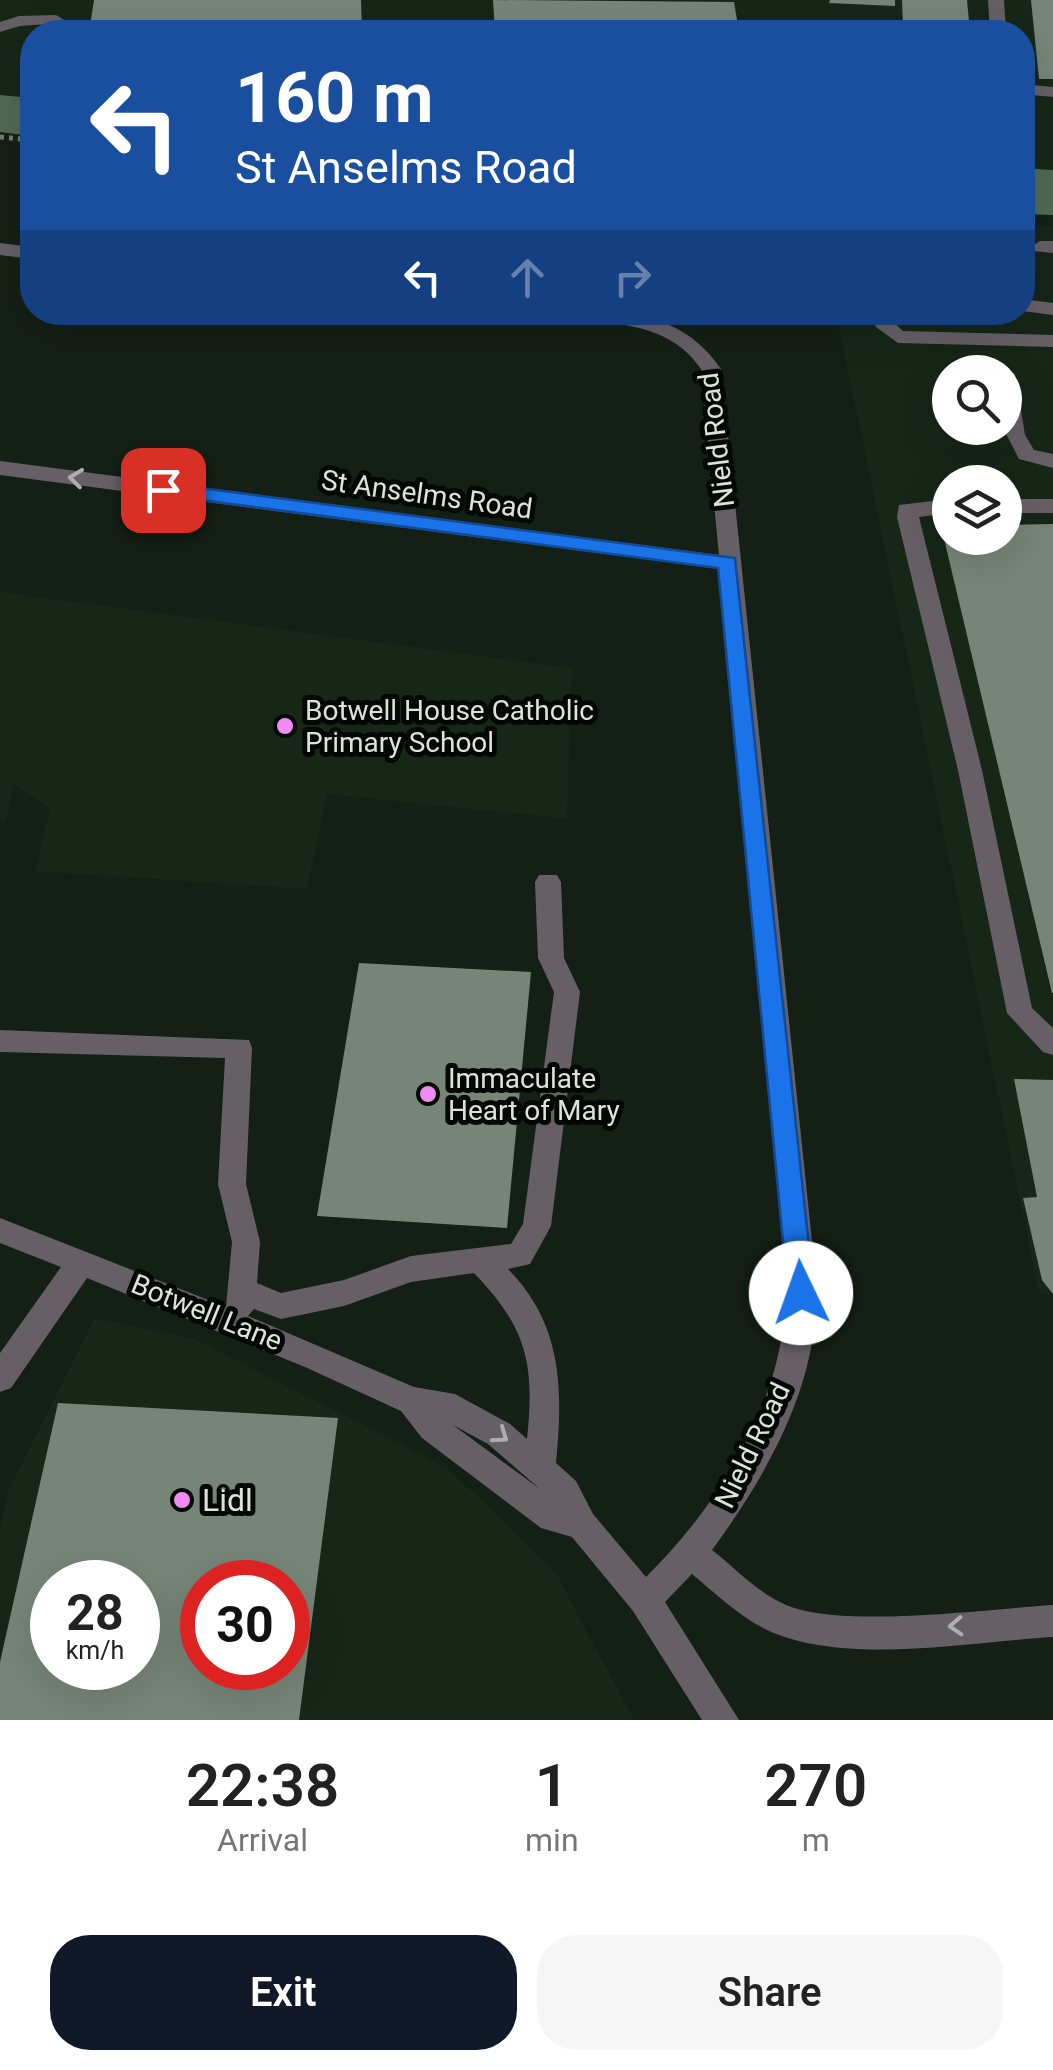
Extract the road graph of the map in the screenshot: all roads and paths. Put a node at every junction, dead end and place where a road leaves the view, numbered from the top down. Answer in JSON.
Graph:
{"nodes":[{"id":1,"x":639,"y":325,"type":"edge"},
{"id":2,"x":886,"y":325,"type":"edge"},
{"id":3,"x":999,"y":339,"type":"junction"},
{"id":4,"x":1053,"y":341,"type":"edge"},
{"id":5,"x":1002,"y":355,"type":"edge"},
{"id":6,"x":1020,"y":445,"type":"edge"},
{"id":7,"x":1053,"y":462,"type":"edge"},
{"id":8,"x":0,"y":468,"type":"edge"},
{"id":9,"x":932,"y":506,"type":"edge"},
{"id":10,"x":1022,"y":506,"type":"edge"},
{"id":11,"x":1053,"y":506,"type":"edge"},
{"id":12,"x":728,"y":563,"type":"junction"},
{"id":13,"x":548,"y":882,"type":"dead end"},
{"id":14,"x":0,"y":1041,"type":"edge"},
{"id":15,"x":1053,"y":1044,"type":"edge"},
{"id":16,"x":0,"y":1230,"type":"edge"},
{"id":17,"x":82,"y":1261,"type":"junction"},
{"id":18,"x":482,"y":1262,"type":"junction"},
{"id":19,"x":244,"y":1292,"type":"junction"},
{"id":20,"x":236,"y":1324,"type":"junction"},
{"id":21,"x":0,"y":1378,"type":"edge"},
{"id":22,"x":412,"y":1401,"type":"junction"},
{"id":23,"x":540,"y":1467,"type":"junction"},
{"id":24,"x":582,"y":1525,"type":"junction"},
{"id":25,"x":692,"y":1554,"type":"junction"},
{"id":26,"x":645,"y":1600,"type":"junction"},
{"id":27,"x":1053,"y":1621,"type":"edge"},
{"id":28,"x":722,"y":1720,"type":"edge"}],
"edges":[{"from":1,"to":12,"type":"street","name":"Nield Road"},
{"from":2,"to":3,"type":"street"},
{"from":3,"to":4,"type":"street"},
{"from":3,"to":5,"type":"street"},
{"from":6,"to":7,"type":"street"},
{"from":12,"to":8,"type":"street","name":"St Anselms Road","one_way":true},
{"from":9,"to":15,"type":"street"},
{"from":10,"to":11,"type":"street"},
{"from":12,"to":25,"type":"street","name":"Nield Road"},
{"from":13,"to":18,"type":"street"},
{"from":14,"to":19,"type":"street"},
{"from":16,"to":17,"type":"street","name":"Botwell Lane"},
{"from":17,"to":20,"type":"street","name":"Botwell Lane"},
{"from":17,"to":21,"type":"street"},
{"from":18,"to":19,"type":"street"},
{"from":18,"to":23,"type":"street"},
{"from":19,"to":20,"type":"street"},
{"from":20,"to":22,"type":"street","name":"Botwell Lane"},
{"from":22,"to":23,"type":"street","name":"Botwell Lane","one_way":true},
{"from":22,"to":24,"type":"street","name":"Botwell Lane"},
{"from":23,"to":24,"type":"street","name":"Botwell Lane"},
{"from":24,"to":26,"type":"street","name":"Botwell Lane"},
{"from":25,"to":26,"type":"street","name":"Nield Road"},
{"from":27,"to":25,"type":"street","one_way":true},
{"from":26,"to":28,"type":"street","name":"Botwell Lane"}]}
